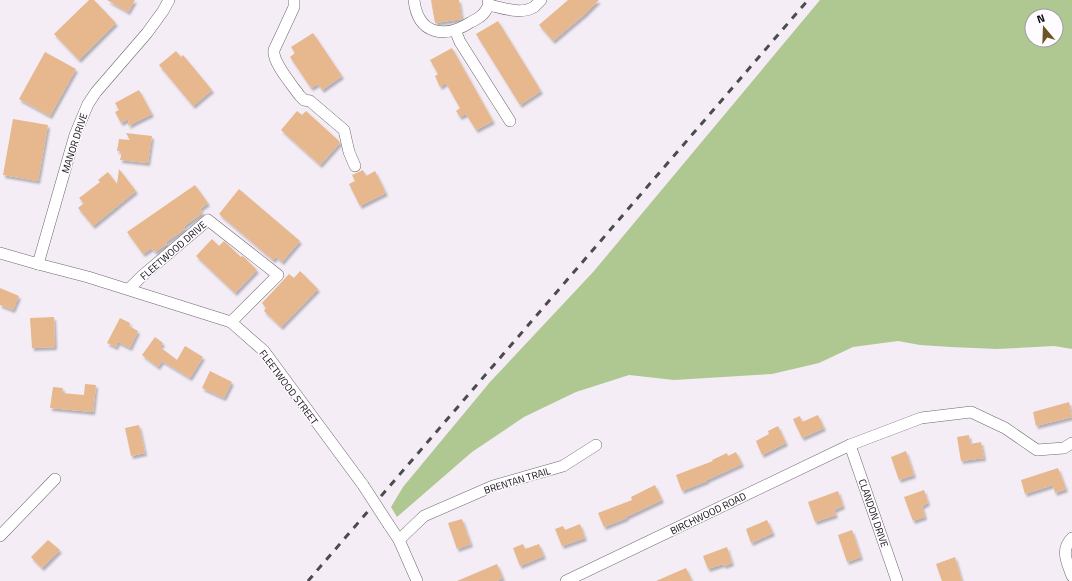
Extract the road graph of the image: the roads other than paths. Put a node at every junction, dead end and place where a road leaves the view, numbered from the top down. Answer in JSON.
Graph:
{"nodes":[{"id":1,"x":169,"y":0,"type":"edge"},
{"id":2,"x":294,"y":0,"type":"edge"},
{"id":3,"x":414,"y":0,"type":"edge"},
{"id":4,"x":541,"y":0,"type":"edge"},
{"id":5,"x":489,"y":3,"type":"edge"},
{"id":6,"x":455,"y":30,"type":"junction"},
{"id":7,"x":510,"y":121,"type":"dead end"},
{"id":8,"x":355,"y":166,"type":"dead end"},
{"id":9,"x":0,"y":253,"type":"edge"},
{"id":10,"x":38,"y":264,"type":"junction"},
{"id":11,"x":129,"y":289,"type":"junction"},
{"id":12,"x":231,"y":322,"type":"junction"},
{"id":13,"x":1072,"y":443,"type":"edge"},
{"id":14,"x":596,"y":445,"type":"dead end"},
{"id":15,"x":850,"y":445,"type":"junction"},
{"id":16,"x":55,"y":479,"type":"dead end"},
{"id":17,"x":0,"y":536,"type":"edge"},
{"id":18,"x":1072,"y":538,"type":"edge"},
{"id":19,"x":399,"y":540,"type":"junction"},
{"id":20,"x":1072,"y":576,"type":"edge"},
{"id":21,"x":417,"y":581,"type":"edge"},
{"id":22,"x":566,"y":581,"type":"edge"},
{"id":23,"x":897,"y":581,"type":"edge"}],
"edges":[{"from":1,"to":10,"type":"street","name":"MANOR DRIVE"},
{"from":2,"to":8,"type":"street"},
{"from":3,"to":6,"type":"street"},
{"from":4,"to":5,"type":"street"},
{"from":5,"to":6,"type":"street"},
{"from":6,"to":7,"type":"street"},
{"from":9,"to":10,"type":"street","name":"FLEETWOOD STREET"},
{"from":10,"to":11,"type":"street","name":"FLEETWOOD STREET"},
{"from":11,"to":12,"type":"street","name":"FLEETWOOD STREET"},
{"from":11,"to":12,"type":"street","name":"FLEETWOOD DRIVE"},
{"from":12,"to":19,"type":"street","name":"FLEETWOOD STREET","bridge":true},
{"from":13,"to":15,"type":"street","name":"BIRCHWOOD ROAD"},
{"from":14,"to":19,"type":"street","name":"BRENTAN TRAIL"},
{"from":15,"to":22,"type":"street","name":"BIRCHWOOD ROAD"},
{"from":15,"to":23,"type":"street","name":"CLANDON DRIVE"},
{"from":16,"to":17,"type":"street"},
{"from":18,"to":20,"type":"street"},
{"from":19,"to":21,"type":"street","name":"FLEETWOOD STREET"}]}
